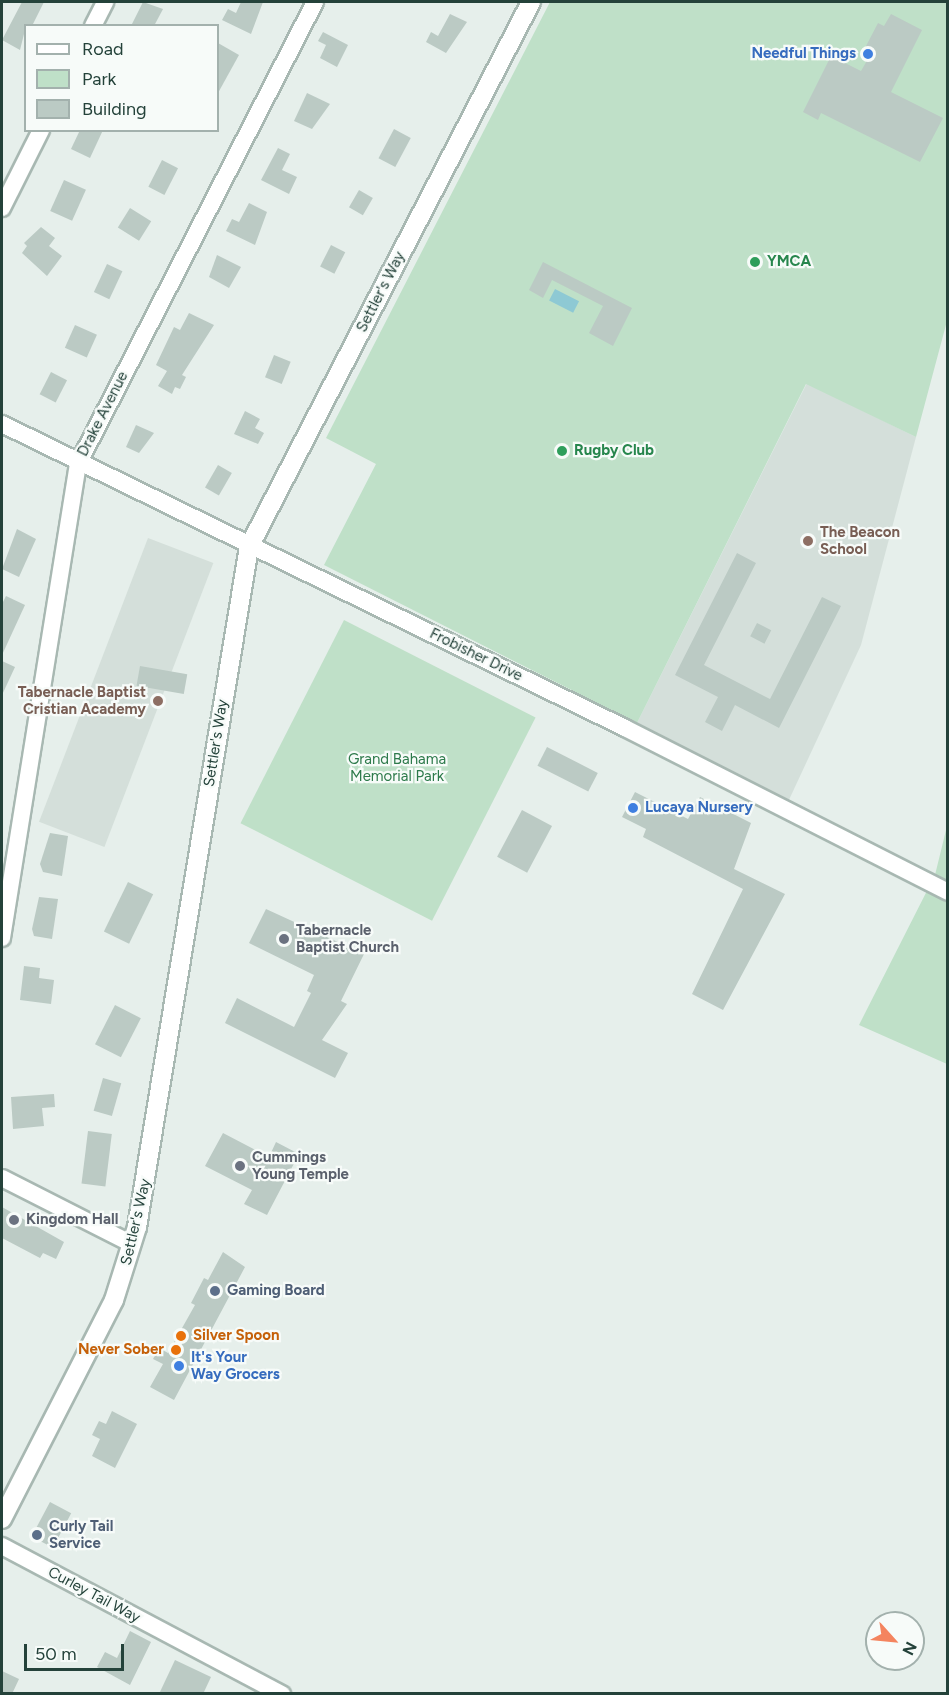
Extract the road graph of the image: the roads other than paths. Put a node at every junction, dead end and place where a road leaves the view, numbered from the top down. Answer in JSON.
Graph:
{"nodes":[{"id":1,"x":105,"y":2,"type":"edge"},
{"id":2,"x":315,"y":2,"type":"edge"},
{"id":3,"x":531,"y":2,"type":"edge"},
{"id":4,"x":94,"y":24,"type":"edge"},
{"id":5,"x":40,"y":132,"type":"edge"},
{"id":6,"x":2,"y":208,"type":"edge"},
{"id":7,"x":2,"y":424,"type":"edge"},
{"id":8,"x":78,"y":464,"type":"junction"},
{"id":9,"x":249,"y":548,"type":"junction"},
{"id":10,"x":948,"y":892,"type":"edge"},
{"id":11,"x":2,"y":938,"type":"edge"},
{"id":12,"x":2,"y":1178,"type":"edge"},
{"id":13,"x":132,"y":1244,"type":"junction"},
{"id":14,"x":2,"y":1519,"type":"edge"},
{"id":15,"x":2,"y":1546,"type":"edge"},
{"id":16,"x":282,"y":1694,"type":"edge"}],
"edges":[{"from":1,"to":4,"type":"street"},
{"from":2,"to":8,"type":"street","name":"Drake Avenue"},
{"from":3,"to":9,"type":"main road","name":"Settler's Way"},
{"from":5,"to":6,"type":"street"},
{"from":7,"to":8,"type":"street","name":"Frobisher Drive"},
{"from":8,"to":9,"type":"street","name":"Frobisher Drive"},
{"from":8,"to":11,"type":"street","name":"Drake Avenue"},
{"from":9,"to":10,"type":"street","name":"Frobisher Drive"},
{"from":9,"to":13,"type":"main road","name":"Settler's Way"},
{"from":12,"to":13,"type":"street"},
{"from":13,"to":14,"type":"main road","name":"Settler's Way"},
{"from":15,"to":16,"type":"street","name":"Curley Tail Way"}]}
